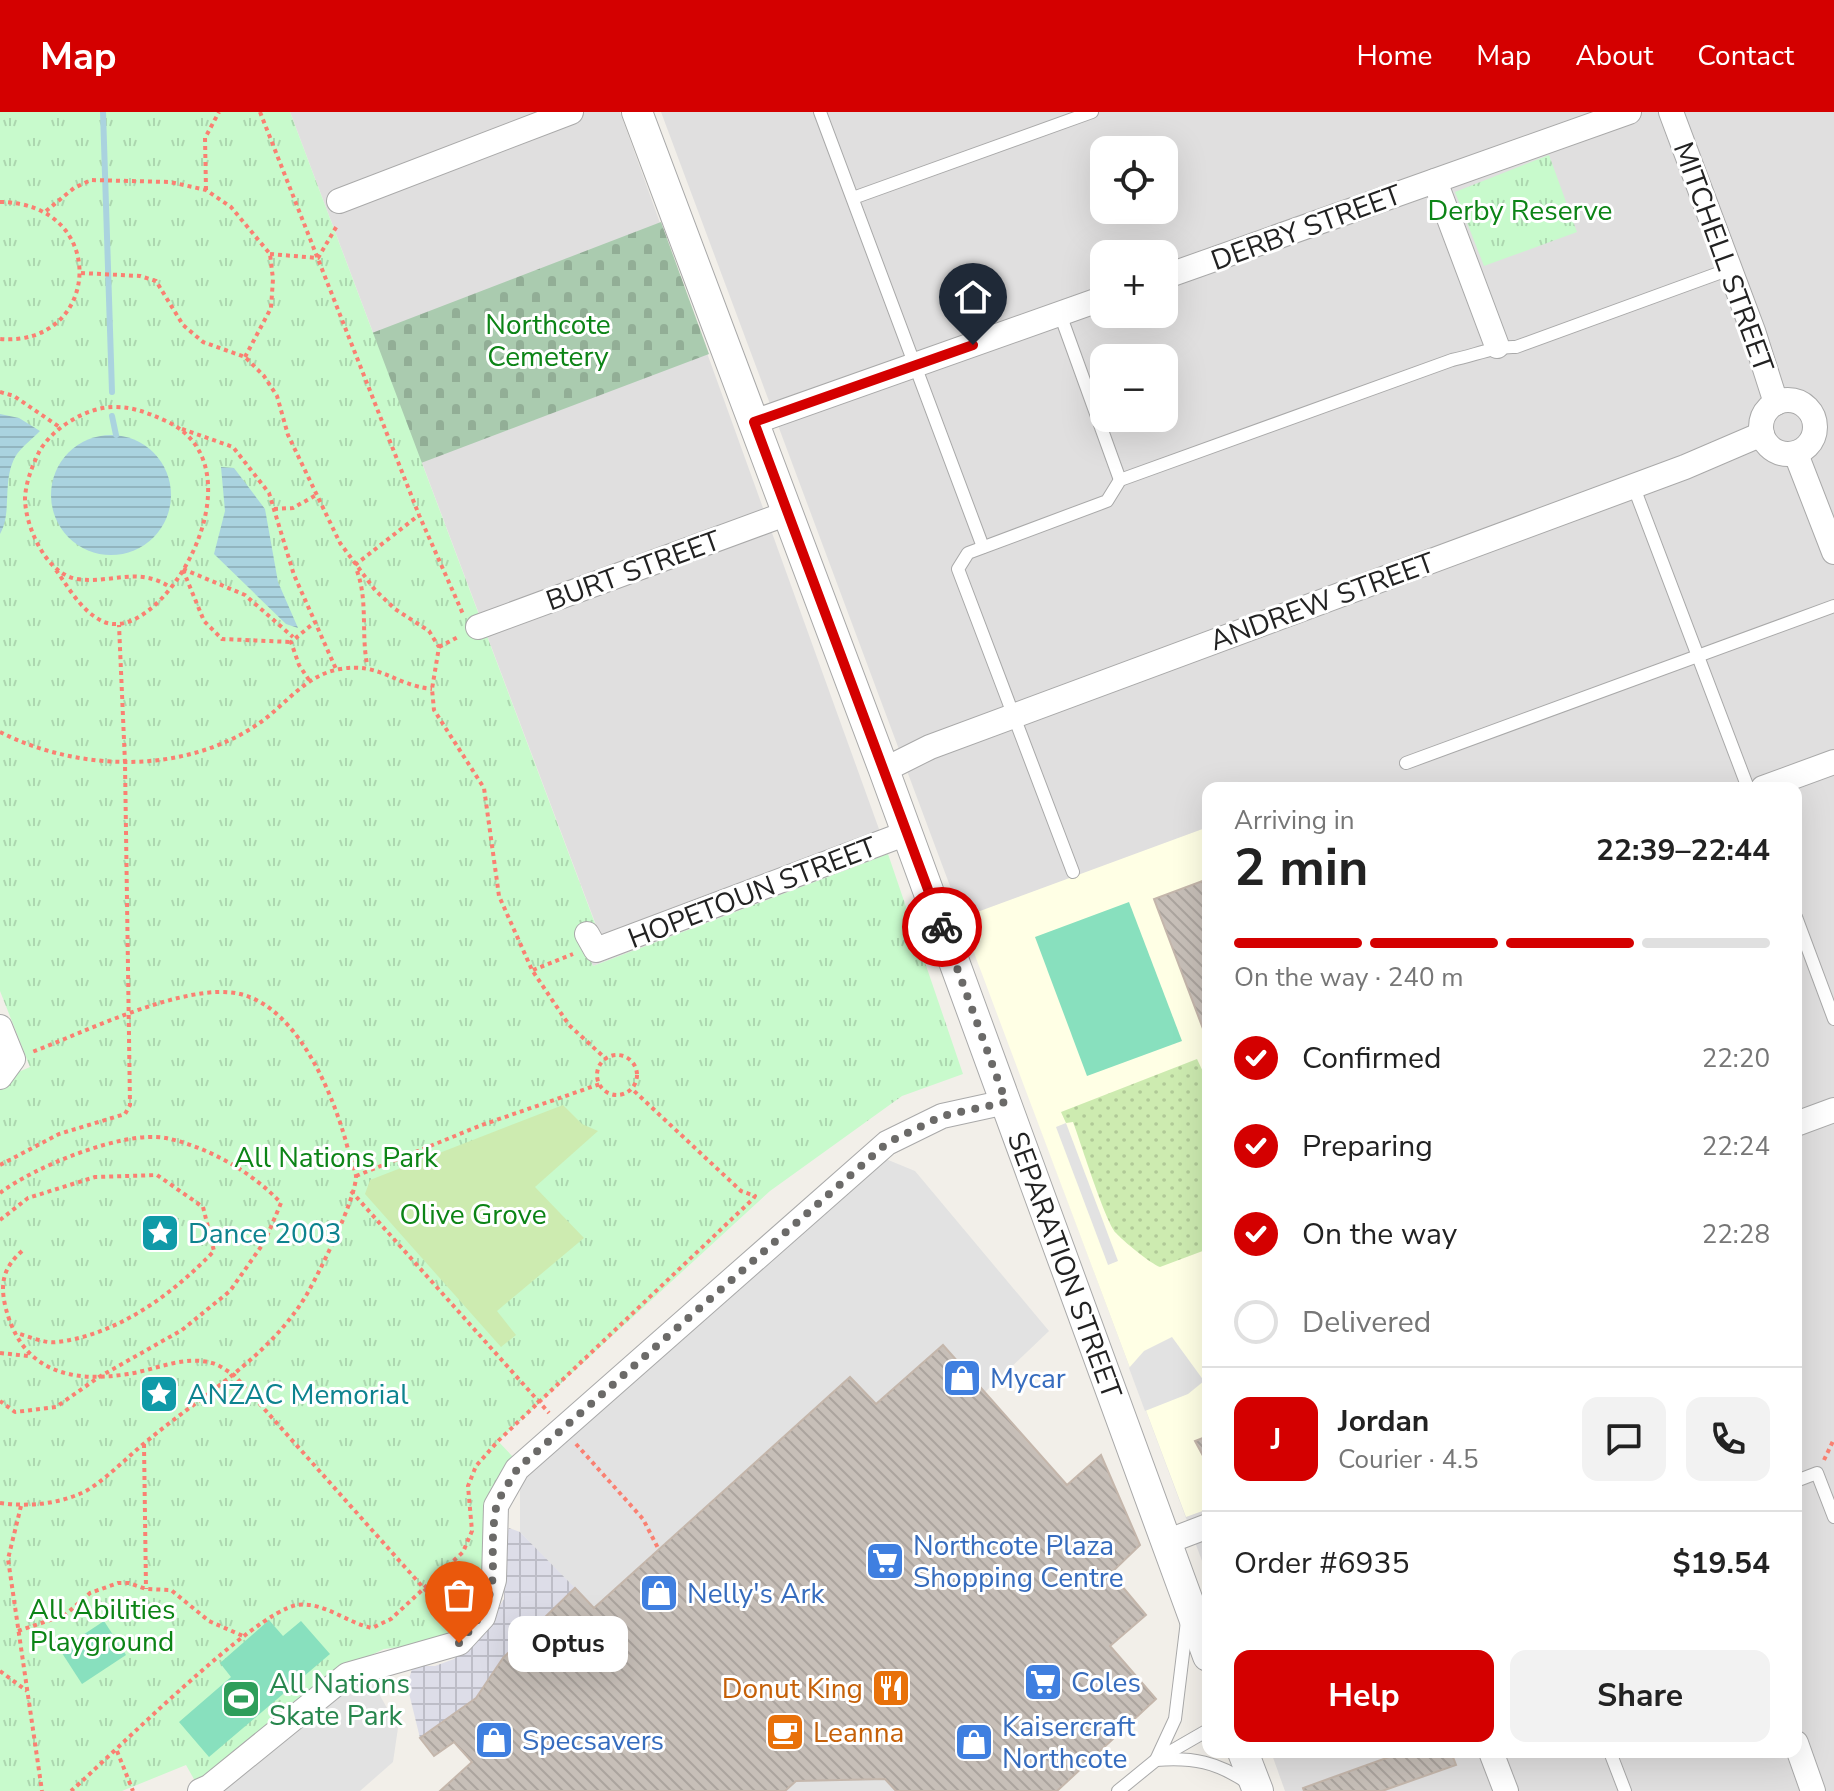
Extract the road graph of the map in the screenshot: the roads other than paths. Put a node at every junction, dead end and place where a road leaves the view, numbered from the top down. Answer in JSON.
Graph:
{"nodes":[{"id":1,"x":571,"y":112,"type":"edge"},
{"id":2,"x":637,"y":112,"type":"edge"},
{"id":3,"x":820,"y":112,"type":"edge"},
{"id":4,"x":1092,"y":112,"type":"edge"},
{"id":5,"x":1629,"y":112,"type":"edge"},
{"id":6,"x":1671,"y":112,"type":"edge"},
{"id":7,"x":1435,"y":181,"type":"junction"},
{"id":8,"x":853,"y":198,"type":"junction"},
{"id":9,"x":339,"y":212,"type":"road end"},
{"id":10,"x":1730,"y":269,"type":"junction"},
{"id":11,"x":1178,"y":272,"type":"edge"},
{"id":12,"x":1090,"y":303,"type":"edge"},
{"id":13,"x":1060,"y":314,"type":"junction"},
{"id":14,"x":1497,"y":346,"type":"junction"},
{"id":15,"x":915,"y":365,"type":"junction"},
{"id":16,"x":1776,"y":403,"type":"junction"},
{"id":17,"x":1824,"y":416,"type":"edge"},
{"id":18,"x":754,"y":422,"type":"junction"},
{"id":19,"x":1762,"y":434,"type":"junction"},
{"id":20,"x":1796,"y":454,"type":"junction"},
{"id":21,"x":1120,"y":480,"type":"junction"},
{"id":22,"x":1633,"y":485,"type":"junction"},
{"id":23,"x":788,"y":513,"type":"junction"},
{"id":24,"x":983,"y":547,"type":"junction"},
{"id":25,"x":1834,"y":552,"type":"edge"},
{"id":26,"x":1834,"y":606,"type":"edge"},
{"id":27,"x":470,"y":618,"type":"road end"},
{"id":28,"x":1698,"y":655,"type":"junction"},
{"id":29,"x":1013,"y":715,"type":"junction"},
{"id":30,"x":1834,"y":762,"type":"edge"},
{"id":31,"x":1406,"y":763,"type":"dead end"},
{"id":32,"x":884,"y":770,"type":"junction"},
{"id":33,"x":1746,"y":782,"type":"edge"},
{"id":34,"x":1779,"y":782,"type":"edge"},
{"id":35,"x":907,"y":833,"type":"junction"},
{"id":36,"x":1073,"y":872,"type":"dead end"},
{"id":37,"x":592,"y":949,"type":"road end"},
{"id":38,"x":1802,"y":950,"type":"edge"},
{"id":39,"x":1834,"y":1019,"type":"edge"},
{"id":40,"x":0,"y":1027,"type":"edge"},
{"id":41,"x":6,"y":1068,"type":"edge"},
{"id":42,"x":1006,"y":1102,"type":"junction"},
{"id":43,"x":1834,"y":1110,"type":"edge"},
{"id":44,"x":1802,"y":1122,"type":"edge"},
{"id":45,"x":1802,"y":1479,"type":"edge"},
{"id":46,"x":1834,"y":1517,"type":"edge"},
{"id":47,"x":1202,"y":1528,"type":"edge"},
{"id":48,"x":1166,"y":1542,"type":"junction"},
{"id":49,"x":1188,"y":1602,"type":"junction"},
{"id":50,"x":1202,"y":1640,"type":"edge"},
{"id":51,"x":1202,"y":1733,"type":"edge"},
{"id":52,"x":1245,"y":1758,"type":"edge"},
{"id":53,"x":1493,"y":1758,"type":"edge"},
{"id":54,"x":1612,"y":1758,"type":"edge"},
{"id":55,"x":1801,"y":1758,"type":"edge"},
{"id":56,"x":1156,"y":1760,"type":"junction"},
{"id":57,"x":1257,"y":1790,"type":"edge"},
{"id":58,"x":200,"y":1791,"type":"edge"},
{"id":59,"x":1118,"y":1791,"type":"edge"},
{"id":60,"x":1506,"y":1791,"type":"edge"},
{"id":61,"x":1625,"y":1791,"type":"edge"},
{"id":62,"x":1813,"y":1791,"type":"edge"}],
"edges":[{"from":1,"to":9,"type":"street"},
{"from":2,"to":18,"type":"street","name":"SEPARATION STREET"},
{"from":3,"to":8,"type":"lane"},
{"from":4,"to":8,"type":"lane"},
{"from":5,"to":7,"type":"street","name":"DERBY STREET"},
{"from":6,"to":10,"type":"street","name":"MITCHELL STREET"},
{"from":7,"to":11,"type":"street","name":"DERBY STREET"},
{"from":7,"to":14,"type":"street"},
{"from":8,"to":15,"type":"lane"},
{"from":10,"to":14,"type":"lane"},
{"from":10,"to":16,"type":"street","name":"MITCHELL STREET"},
{"from":12,"to":13,"type":"street"},
{"from":13,"to":15,"type":"street"},
{"from":13,"to":21,"type":"lane"},
{"from":14,"to":21,"type":"lane"},
{"from":15,"to":18,"type":"street"},
{"from":15,"to":24,"type":"lane"},
{"from":16,"to":17,"type":"street"},
{"from":16,"to":19,"type":"street"},
{"from":17,"to":20,"type":"street"},
{"from":18,"to":23,"type":"street","name":"SEPARATION STREET"},
{"from":19,"to":20,"type":"street"},
{"from":19,"to":22,"type":"street","name":"ANDREW STREET"},
{"from":20,"to":25,"type":"street"},
{"from":21,"to":24,"type":"lane"},
{"from":22,"to":28,"type":"lane"},
{"from":22,"to":29,"type":"street","name":"ANDREW STREET"},
{"from":23,"to":27,"type":"street","name":"BURT STREET"},
{"from":23,"to":32,"type":"street","name":"SEPARATION STREET"},
{"from":24,"to":29,"type":"lane"},
{"from":26,"to":28,"type":"lane"},
{"from":28,"to":31,"type":"lane"},
{"from":28,"to":33,"type":"lane"},
{"from":29,"to":32,"type":"street","name":"ANDREW STREET"},
{"from":29,"to":36,"type":"lane"},
{"from":30,"to":34,"type":"street"},
{"from":32,"to":35,"type":"street","name":"SEPARATION STREET"},
{"from":35,"to":37,"type":"street","name":"HOPETOUN STREET"},
{"from":35,"to":42,"type":"street","name":"SEPARATION STREET"},
{"from":38,"to":39,"type":"lane"},
{"from":40,"to":41,"type":"street"},
{"from":42,"to":48,"type":"street","name":"SEPARATION STREET"},
{"from":42,"to":58,"type":"street"},
{"from":43,"to":44,"type":"street"},
{"from":45,"to":46,"type":"lane"},
{"from":47,"to":48,"type":"street"},
{"from":48,"to":49,"type":"street","name":"SEPARATION STREET"},
{"from":49,"to":50,"type":"street","name":"SEPARATION STREET"},
{"from":49,"to":56,"type":"lane"},
{"from":51,"to":56,"type":"lane"},
{"from":52,"to":57,"type":"street"},
{"from":53,"to":60,"type":"street"},
{"from":54,"to":61,"type":"lane"},
{"from":55,"to":62,"type":"street"},
{"from":56,"to":57,"type":"lane"},
{"from":56,"to":59,"type":"lane"}]}
